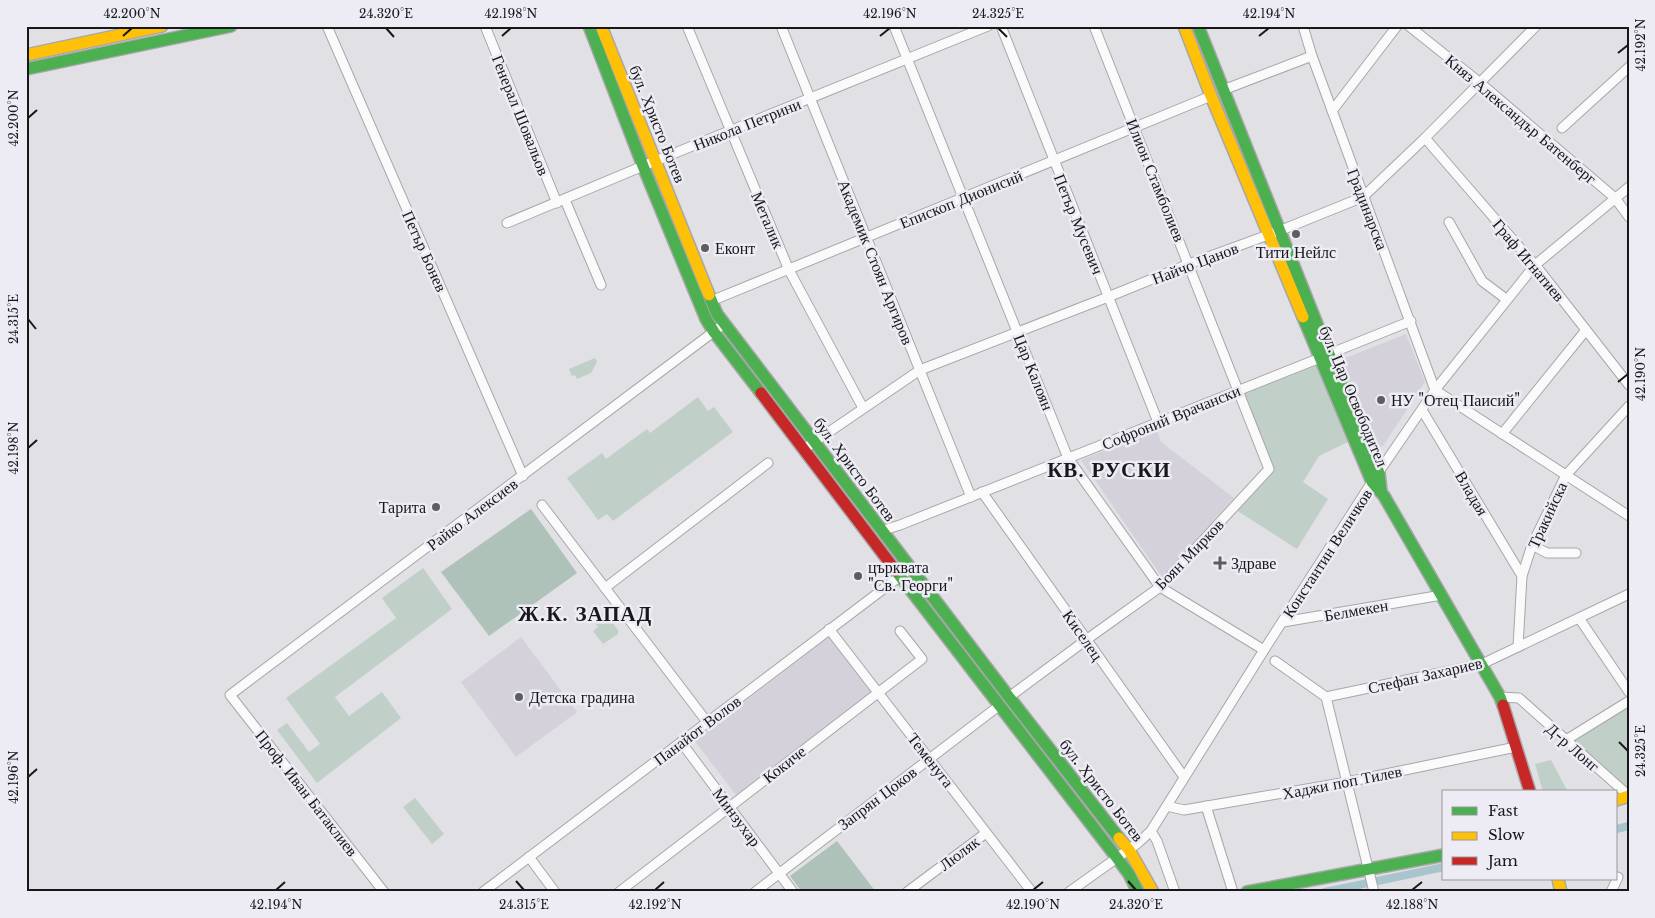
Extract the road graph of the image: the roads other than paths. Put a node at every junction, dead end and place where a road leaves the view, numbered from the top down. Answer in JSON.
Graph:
{"nodes":[{"id":1,"x":162,"y":26,"type":"edge"},
{"id":2,"x":231,"y":26,"type":"edge"},
{"id":3,"x":326,"y":26,"type":"edge"},
{"id":4,"x":485,"y":26,"type":"edge"},
{"id":5,"x":589,"y":26,"type":"edge"},
{"id":6,"x":601,"y":26,"type":"edge"},
{"id":7,"x":687,"y":26,"type":"edge"},
{"id":8,"x":781,"y":26,"type":"edge"},
{"id":9,"x":894,"y":26,"type":"edge"},
{"id":10,"x":988,"y":26,"type":"edge"},
{"id":11,"x":1000,"y":26,"type":"edge"},
{"id":12,"x":1094,"y":26,"type":"edge"},
{"id":13,"x":1184,"y":26,"type":"edge"},
{"id":14,"x":1198,"y":26,"type":"edge"},
{"id":15,"x":1303,"y":26,"type":"edge"},
{"id":16,"x":1398,"y":26,"type":"edge"},
{"id":17,"x":1409,"y":26,"type":"edge"},
{"id":18,"x":1536,"y":26,"type":"edge"},
{"id":19,"x":26,"y":55,"type":"edge"},
{"id":20,"x":1312,"y":56,"type":"junction"},
{"id":21,"x":908,"y":59,"type":"junction"},
{"id":22,"x":1629,"y":68,"type":"edge"},
{"id":23,"x":26,"y":69,"type":"edge"},
{"id":24,"x":1479,"y":82,"type":"junction"},
{"id":25,"x":1222,"y":90,"type":"junction"},
{"id":26,"x":1211,"y":96,"type":"junction"},
{"id":27,"x":810,"y":99,"type":"junction"},
{"id":28,"x":1332,"y":111,"type":"junction"},
{"id":29,"x":1134,"y":127,"type":"junction"},
{"id":30,"x":1562,"y":128,"type":"dead end"},
{"id":31,"x":731,"y":131,"type":"junction"},
{"id":32,"x":1425,"y":138,"type":"junction"},
{"id":33,"x":1054,"y":160,"type":"junction"},
{"id":34,"x":656,"y":161,"type":"junction"},
{"id":35,"x":643,"y":166,"type":"junction"},
{"id":36,"x":1629,"y":187,"type":"edge"},
{"id":37,"x":1363,"y":197,"type":"junction"},
{"id":38,"x":963,"y":198,"type":"junction"},
{"id":39,"x":1615,"y":198,"type":"junction"},
{"id":40,"x":561,"y":202,"type":"junction"},
{"id":41,"x":1629,"y":217,"type":"edge"},
{"id":42,"x":1449,"y":222,"type":"dead end"},
{"id":43,"x":507,"y":223,"type":"dead end"},
{"id":44,"x":1274,"y":233,"type":"junction"},
{"id":45,"x":866,"y":238,"type":"junction"},
{"id":46,"x":1189,"y":264,"type":"junction"},
{"id":47,"x":1534,"y":265,"type":"junction"},
{"id":48,"x":789,"y":270,"type":"junction"},
{"id":49,"x":600,"y":285,"type":"dead end"},
{"id":50,"x":1108,"y":297,"type":"junction"},
{"id":51,"x":1506,"y":299,"type":"junction"},
{"id":52,"x":716,"y":300,"type":"junction"},
{"id":53,"x":1411,"y":321,"type":"junction"},
{"id":54,"x":724,"y":324,"type":"junction"},
{"id":55,"x":1586,"y":330,"type":"junction"},
{"id":56,"x":714,"y":332,"type":"junction"},
{"id":57,"x":1018,"y":332,"type":"junction"},
{"id":58,"x":1327,"y":355,"type":"junction"},
{"id":59,"x":920,"y":370,"type":"junction"},
{"id":60,"x":1629,"y":385,"type":"edge"},
{"id":61,"x":1239,"y":390,"type":"junction"},
{"id":62,"x":1435,"y":390,"type":"junction"},
{"id":63,"x":1629,"y":406,"type":"edge"},
{"id":64,"x":863,"y":408,"type":"junction"},
{"id":65,"x":1422,"y":410,"type":"junction"},
{"id":66,"x":1158,"y":422,"type":"junction"},
{"id":67,"x":1502,"y":434,"type":"junction"},
{"id":68,"x":814,"y":441,"type":"junction"},
{"id":69,"x":804,"y":449,"type":"junction"},
{"id":70,"x":1371,"y":453,"type":"junction"},
{"id":71,"x":1391,"y":456,"type":"junction"},
{"id":72,"x":1068,"y":458,"type":"junction"},
{"id":73,"x":768,"y":463,"type":"dead end"},
{"id":74,"x":1566,"y":475,"type":"junction"},
{"id":75,"x":523,"y":476,"type":"junction"},
{"id":76,"x":1376,"y":477,"type":"junction"},
{"id":77,"x":982,"y":492,"type":"junction"},
{"id":78,"x":971,"y":497,"type":"junction"},
{"id":79,"x":542,"y":505,"type":"dead end"},
{"id":80,"x":1629,"y":516,"type":"edge"},
{"id":81,"x":882,"y":531,"type":"junction"},
{"id":82,"x":1532,"y":545,"type":"junction"},
{"id":83,"x":1576,"y":553,"type":"dead end"},
{"id":84,"x":906,"y":572,"type":"junction"},
{"id":85,"x":1522,"y":576,"type":"junction"},
{"id":86,"x":1160,"y":587,"type":"junction"},
{"id":87,"x":605,"y":588,"type":"junction"},
{"id":88,"x":1629,"y":594,"type":"edge"},
{"id":89,"x":1442,"y":595,"type":"junction"},
{"id":90,"x":1579,"y":618,"type":"junction"},
{"id":91,"x":1283,"y":622,"type":"junction"},
{"id":92,"x":829,"y":629,"type":"junction"},
{"id":93,"x":900,"y":631,"type":"dead end"},
{"id":94,"x":1086,"y":640,"type":"junction"},
{"id":95,"x":1518,"y":647,"type":"junction"},
{"id":96,"x":1264,"y":650,"type":"junction"},
{"id":97,"x":1276,"y":661,"type":"dead end"},
{"id":98,"x":1482,"y":664,"type":"junction"},
{"id":99,"x":878,"y":692,"type":"junction"},
{"id":100,"x":1629,"y":692,"type":"edge"},
{"id":101,"x":230,"y":695,"type":"joint"},
{"id":102,"x":1009,"y":697,"type":"junction"},
{"id":103,"x":1326,"y":697,"type":"junction"},
{"id":104,"x":1500,"y":697,"type":"junction"},
{"id":105,"x":1629,"y":702,"type":"edge"},
{"id":106,"x":1000,"y":705,"type":"junction"},
{"id":107,"x":707,"y":722,"type":"junction"},
{"id":108,"x":1566,"y":740,"type":"junction"},
{"id":109,"x":680,"y":742,"type":"junction"},
{"id":110,"x":1516,"y":747,"type":"junction"},
{"id":111,"x":929,"y":759,"type":"junction"},
{"id":112,"x":1184,"y":777,"type":"junction"},
{"id":113,"x":1347,"y":782,"type":"junction"},
{"id":114,"x":1529,"y":790,"type":"edge"},
{"id":115,"x":1628,"y":795,"type":"edge"},
{"id":116,"x":1167,"y":806,"type":"junction"},
{"id":117,"x":1206,"y":806,"type":"junction"},
{"id":118,"x":729,"y":807,"type":"junction"},
{"id":119,"x":1151,"y":831,"type":"junction"},
{"id":120,"x":986,"y":833,"type":"junction"},
{"id":121,"x":1129,"y":850,"type":"junction"},
{"id":122,"x":1442,"y":855,"type":"edge"},
{"id":123,"x":529,"y":857,"type":"junction"},
{"id":124,"x":1118,"y":857,"type":"junction"},
{"id":125,"x":1370,"y":869,"type":"junction"},
{"id":126,"x":779,"y":873,"type":"junction"},
{"id":127,"x":1617,"y":880,"type":"edge"},
{"id":128,"x":1374,"y":888,"type":"edge"},
{"id":129,"x":384,"y":892,"type":"edge"},
{"id":130,"x":483,"y":892,"type":"edge"},
{"id":131,"x":555,"y":892,"type":"edge"},
{"id":132,"x":619,"y":892,"type":"edge"},
{"id":133,"x":755,"y":892,"type":"edge"},
{"id":134,"x":793,"y":892,"type":"edge"},
{"id":135,"x":907,"y":892,"type":"edge"},
{"id":136,"x":1032,"y":892,"type":"edge"},
{"id":137,"x":1069,"y":892,"type":"edge"},
{"id":138,"x":1138,"y":892,"type":"edge"},
{"id":139,"x":1152,"y":892,"type":"edge"},
{"id":140,"x":1175,"y":892,"type":"edge"},
{"id":141,"x":1233,"y":892,"type":"edge"},
{"id":142,"x":1247,"y":892,"type":"edge"},
{"id":143,"x":1611,"y":892,"type":"edge"}],
"edges":[{"from":1,"to":19,"type":"main road"},
{"from":2,"to":23,"type":"main road"},
{"from":3,"to":75,"type":"street","name":"Петър Бонев"},
{"from":4,"to":40,"type":"street","name":"Генерал Шовальов"},
{"from":5,"to":35,"type":"main road","name":"бул. Христо Ботев"},
{"from":6,"to":34,"type":"main road","name":"бул. Христо Ботев"},
{"from":7,"to":31,"type":"street","name":"Металик"},
{"from":8,"to":27,"type":"street","name":"Академик Стоян Аргиров"},
{"from":9,"to":21,"type":"street","name":"Цар Калоян"},
{"from":10,"to":21,"type":"street","name":"Никола Петрини"},
{"from":11,"to":33,"type":"street","name":"Петър Мусевич"},
{"from":12,"to":29,"type":"street","name":"Илион Стамболиев"},
{"from":13,"to":26,"type":"main road","name":"бул. Цар Освободител"},
{"from":14,"to":25,"type":"main road","name":"бул. Цар Освободител"},
{"from":15,"to":20,"type":"street","name":"Градинарска"},
{"from":16,"to":28,"type":"street"},
{"from":17,"to":24,"type":"street","name":"Княз Александър Батенберг"},
{"from":18,"to":24,"type":"street","name":"Найчо Цанов"},
{"from":20,"to":25,"type":"street"},
{"from":20,"to":28,"type":"street","name":"Градинарска"},
{"from":21,"to":27,"type":"street","name":"Никола Петрини"},
{"from":21,"to":38,"type":"street","name":"Цар Калоян"},
{"from":22,"to":30,"type":"street"},
{"from":24,"to":32,"type":"street","name":"Найчо Цанов"},
{"from":24,"to":39,"type":"street","name":"Княз Александър Батенберг"},
{"from":25,"to":44,"type":"main road","name":"бул. Цар Освободител"},
{"from":26,"to":29,"type":"street","name":"Епископ Дионисий"},
{"from":26,"to":44,"type":"main road","name":"бул. Цар Освободител"},
{"from":27,"to":31,"type":"street","name":"Никола Петрини"},
{"from":27,"to":45,"type":"street","name":"Академик Стоян Аргиров"},
{"from":28,"to":37,"type":"street","name":"Градинарска"},
{"from":29,"to":33,"type":"street","name":"Епископ Дионисий"},
{"from":29,"to":46,"type":"street","name":"Илион Стамболиев"},
{"from":31,"to":34,"type":"street","name":"Никола Петрини"},
{"from":31,"to":48,"type":"street","name":"Металик"},
{"from":32,"to":37,"type":"street","name":"Найчо Цанов"},
{"from":32,"to":47,"type":"street","name":"Граф Игнатиев"},
{"from":33,"to":38,"type":"street","name":"Епископ Дионисий"},
{"from":33,"to":50,"type":"street","name":"Петър Мусевич"},
{"from":34,"to":35,"type":"street","name":"Никола Петрини"},
{"from":34,"to":52,"type":"main road","name":"бул. Христо Ботев"},
{"from":35,"to":40,"type":"street","name":"Никола Петрини"},
{"from":35,"to":56,"type":"main road","name":"бул. Христо Ботев"},
{"from":36,"to":39,"type":"street","name":"Константин Величков"},
{"from":37,"to":44,"type":"street","name":"Найчо Цанов"},
{"from":37,"to":53,"type":"street","name":"Градинарска"},
{"from":38,"to":45,"type":"street","name":"Епископ Дионисий"},
{"from":38,"to":57,"type":"street","name":"Цар Калоян"},
{"from":39,"to":41,"type":"street","name":"Княз Александър Батенберг"},
{"from":39,"to":47,"type":"street","name":"Константин Величков"},
{"from":40,"to":43,"type":"street","name":"Никола Петрини"},
{"from":40,"to":49,"type":"street","name":"Генерал Шовальов"},
{"from":42,"to":51,"type":"street"},
{"from":44,"to":46,"type":"street","name":"Найчо Цанов"},
{"from":44,"to":58,"type":"main road","name":"бул. Цар Освободител"},
{"from":45,"to":48,"type":"street","name":"Епископ Дионисий"},
{"from":45,"to":59,"type":"street","name":"Академик Стоян Аргиров"},
{"from":46,"to":50,"type":"street","name":"Найчо Цанов"},
{"from":46,"to":61,"type":"street","name":"Илион Стамболиев"},
{"from":47,"to":51,"type":"street","name":"Константин Величков"},
{"from":47,"to":55,"type":"street","name":"Граф Игнатиев"},
{"from":48,"to":52,"type":"street","name":"Епископ Дионисий"},
{"from":48,"to":64,"type":"street","name":"Металик"},
{"from":50,"to":57,"type":"street","name":"Найчо Цанов"},
{"from":50,"to":66,"type":"street","name":"Петър Мусевич"},
{"from":51,"to":62,"type":"street","name":"Константин Величков"},
{"from":52,"to":54,"type":"main road","name":"бул. Христо Ботев"},
{"from":53,"to":58,"type":"street","name":"Софроний Врачански"},
{"from":53,"to":62,"type":"street","name":"Градинарска"},
{"from":54,"to":56,"type":"street","name":"Райко Алексиев"},
{"from":54,"to":68,"type":"main road","name":"бул. Христо Ботев"},
{"from":55,"to":60,"type":"street","name":"Граф Игнатиев"},
{"from":55,"to":67,"type":"street"},
{"from":56,"to":69,"type":"main road","name":"бул. Христо Ботев"},
{"from":56,"to":75,"type":"street","name":"Райко Алексиев"},
{"from":57,"to":59,"type":"street","name":"Найчо Цанов"},
{"from":57,"to":72,"type":"street","name":"Цар Калоян"},
{"from":58,"to":61,"type":"street","name":"Софроний Врачански"},
{"from":58,"to":70,"type":"main road","name":"бул. Цар Освободител"},
{"from":58,"to":76,"type":"main road","name":"бул. Цар Освободител"},
{"from":59,"to":64,"type":"street","name":"Найчо Цанов"},
{"from":59,"to":78,"type":"street","name":"Академик Стоян Аргиров"},
{"from":61,"to":66,"type":"street","name":"Софроний Врачански"},
{"from":61,"to":86,"type":"street","name":"Боян Мирков"},
{"from":62,"to":65,"type":"street","name":"Константин Величков"},
{"from":62,"to":67,"type":"street"},
{"from":63,"to":74,"type":"street","name":"Тракийска"},
{"from":64,"to":68,"type":"street","name":"Найчо Цанов"},
{"from":65,"to":71,"type":"street","name":"Константин Величков"},
{"from":65,"to":85,"type":"street","name":"Владая"},
{"from":66,"to":72,"type":"street","name":"Софроний Врачански"},
{"from":67,"to":74,"type":"street"},
{"from":68,"to":69,"type":"street","name":"Найчо Цанов"},
{"from":68,"to":81,"type":"main road","name":"бул. Христо Ботев"},
{"from":69,"to":84,"type":"main road","name":"бул. Христо Ботев"},
{"from":70,"to":71,"type":"street"},
{"from":70,"to":76,"type":"main road","name":"бул. Цар Освободител"},
{"from":71,"to":76,"type":"street","name":"Константин Величков"},
{"from":72,"to":77,"type":"street","name":"Софроний Врачански"},
{"from":72,"to":86,"type":"street","name":"Цар Калоян"},
{"from":73,"to":87,"type":"street"},
{"from":74,"to":80,"type":"street"},
{"from":74,"to":82,"type":"street","name":"Тракийска"},
{"from":75,"to":101,"type":"street","name":"Райко Алексиев"},
{"from":76,"to":89,"type":"main road","name":"бул. Цар Освободител"},
{"from":76,"to":91,"type":"street","name":"Константин Величков"},
{"from":77,"to":78,"type":"street","name":"Софроний Врачански"},
{"from":77,"to":94,"type":"street","name":"Киселец"},
{"from":78,"to":81,"type":"street","name":"Софроний Врачански"},
{"from":79,"to":87,"type":"street"},
{"from":81,"to":84,"type":"main road","name":"бул. Христо Ботев"},
{"from":82,"to":83,"type":"street"},
{"from":82,"to":85,"type":"street","name":"Тракийска"},
{"from":84,"to":92,"type":"street","name":"Панайот Волов"},
{"from":84,"to":102,"type":"main road","name":"бул. Христо Ботев"},
{"from":84,"to":106,"type":"main road","name":"бул. Христо Ботев"},
{"from":85,"to":95,"type":"street","name":"Тракийска"},
{"from":86,"to":94,"type":"street","name":"Боян Мирков"},
{"from":86,"to":96,"type":"street","name":"Цар Калоян"},
{"from":87,"to":107,"type":"street"},
{"from":88,"to":90,"type":"street","name":"Стефан Захариев"},
{"from":89,"to":91,"type":"street","name":"Белмекен"},
{"from":89,"to":98,"type":"main road","name":"бул. Цар Освободител"},
{"from":90,"to":95,"type":"street","name":"Стефан Захариев"},
{"from":90,"to":100,"type":"street"},
{"from":91,"to":96,"type":"street","name":"Константин Величков"},
{"from":92,"to":99,"type":"street","name":"Теменуга"},
{"from":92,"to":107,"type":"street","name":"Панайот Волов"},
{"from":93,"to":99,"type":"street","name":"Кокиче"},
{"from":94,"to":102,"type":"street","name":"Боян Мирков"},
{"from":94,"to":112,"type":"street","name":"Киселец"},
{"from":95,"to":98,"type":"street","name":"Стефан Захариев"},
{"from":96,"to":112,"type":"street","name":"Константин Величков"},
{"from":97,"to":103,"type":"street"},
{"from":98,"to":103,"type":"street","name":"Стефан Захариев"},
{"from":98,"to":104,"type":"main road","name":"бул. Цар Освободител"},
{"from":99,"to":111,"type":"street","name":"Теменуга"},
{"from":99,"to":118,"type":"street","name":"Кокиче"},
{"from":101,"to":129,"type":"street","name":"Проф. Иван Батаклиев"},
{"from":102,"to":121,"type":"main road","name":"бул. Христо Ботев"},
{"from":103,"to":113,"type":"street"},
{"from":104,"to":108,"type":"street","name":"Д-р Лонг"},
{"from":104,"to":110,"type":"main road","name":"бул. Цар Освободител"},
{"from":105,"to":108,"type":"street"},
{"from":106,"to":111,"type":"street","name":"Запрян Цоков"},
{"from":106,"to":124,"type":"main road","name":"бул. Христо Ботев"},
{"from":107,"to":109,"type":"street","name":"Панайот Волов"},
{"from":108,"to":115,"type":"street","name":"Д-р Лонг"},
{"from":109,"to":118,"type":"street","name":"Минзухар"},
{"from":109,"to":123,"type":"street","name":"Панайот Волов"},
{"from":110,"to":113,"type":"street","name":"Хаджи поп Тилев"},
{"from":110,"to":114,"type":"main road","name":"бул. Цар Освободител"},
{"from":111,"to":120,"type":"street","name":"Теменуга"},
{"from":111,"to":126,"type":"street","name":"Запрян Цоков"},
{"from":112,"to":116,"type":"street","name":"Константин Величков"},
{"from":113,"to":117,"type":"street","name":"Хаджи поп Тилев"},
{"from":113,"to":125,"type":"street"},
{"from":116,"to":117,"type":"street","name":"Хаджи поп Тилев"},
{"from":116,"to":119,"type":"street","name":"Константин Величков"},
{"from":117,"to":141,"type":"street"},
{"from":118,"to":126,"type":"street","name":"Минзухар"},
{"from":118,"to":132,"type":"street","name":"Кокиче"},
{"from":119,"to":121,"type":"street","name":"Константин Величков"},
{"from":119,"to":140,"type":"street"},
{"from":120,"to":135,"type":"street","name":"Люляк"},
{"from":120,"to":136,"type":"street","name":"Теменуга"},
{"from":121,"to":124,"type":"street","name":"Константин Величков"},
{"from":121,"to":139,"type":"main road","name":"бул. Христо Ботев"},
{"from":122,"to":125,"type":"main road"},
{"from":123,"to":130,"type":"street","name":"Панайот Волов"},
{"from":123,"to":131,"type":"street"},
{"from":124,"to":137,"type":"street"},
{"from":124,"to":138,"type":"main road","name":"бул. Христо Ботев"},
{"from":125,"to":128,"type":"street"},
{"from":125,"to":142,"type":"main road"},
{"from":126,"to":133,"type":"street","name":"Запрян Цоков"},
{"from":126,"to":134,"type":"street","name":"Минзухар"},
{"from":127,"to":143,"type":"street"}]}
